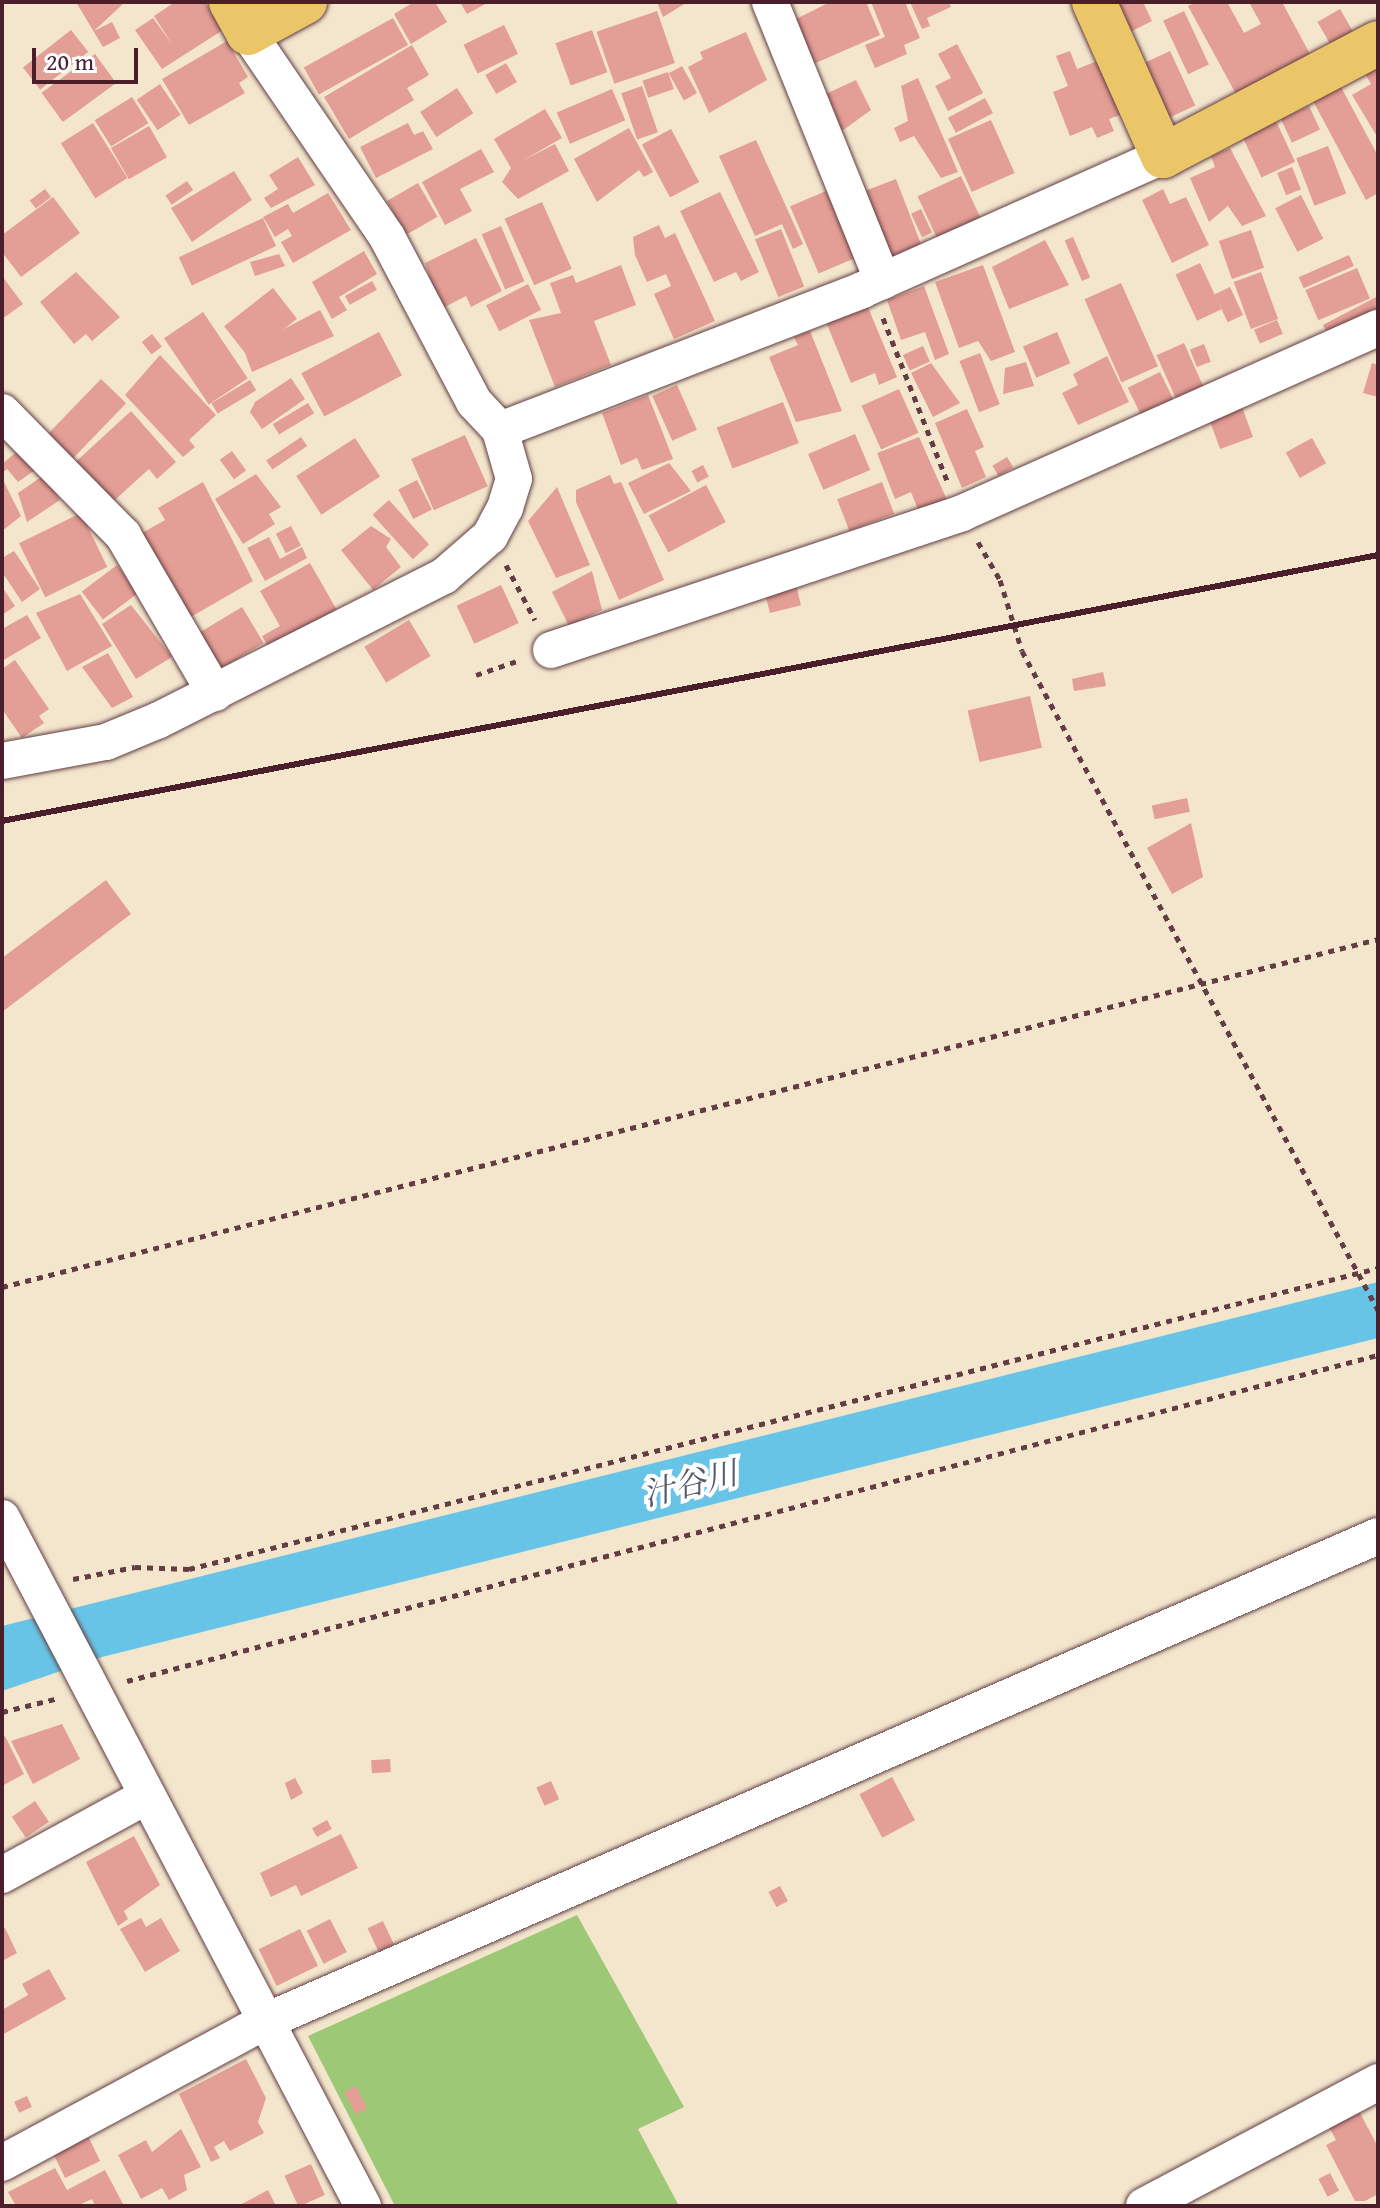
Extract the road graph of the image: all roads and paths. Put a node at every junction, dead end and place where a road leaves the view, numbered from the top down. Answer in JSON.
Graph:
{"nodes":[{"id":1,"x":305,"y":2,"type":"edge"},
{"id":2,"x":770,"y":2,"type":"edge"},
{"id":3,"x":1094,"y":2,"type":"edge"},
{"id":4,"x":240,"y":18,"type":"edge"},
{"id":5,"x":1378,"y":43,"type":"edge"},
{"id":6,"x":1163,"y":156,"type":"junction"},
{"id":7,"x":872,"y":286,"type":"junction"},
{"id":8,"x":1378,"y":328,"type":"edge"},
{"id":9,"x":2,"y":412,"type":"edge"},
{"id":10,"x":500,"y":430,"type":"junction"},
{"id":11,"x":962,"y":513,"type":"junction"},
{"id":12,"x":490,"y":536,"type":"junction"},
{"id":13,"x":532,"y":612,"type":"dead end"},
{"id":14,"x":551,"y":650,"type":"joint"},
{"id":15,"x":476,"y":675,"type":"dead end"},
{"id":16,"x":215,"y":693,"type":"junction"},
{"id":17,"x":2,"y":761,"type":"edge"},
{"id":18,"x":1378,"y":939,"type":"edge"},
{"id":19,"x":1206,"y":982,"type":"junction"},
{"id":20,"x":1378,"y":1268,"type":"edge"},
{"id":21,"x":1358,"y":1272,"type":"junction"},
{"id":22,"x":2,"y":1287,"type":"edge"},
{"id":23,"x":1378,"y":1310,"type":"edge"},
{"id":24,"x":1378,"y":1355,"type":"edge"},
{"id":25,"x":2,"y":1518,"type":"edge"},
{"id":26,"x":1378,"y":1536,"type":"edge"},
{"id":27,"x":41,"y":1594,"type":"junction"},
{"id":28,"x":89,"y":1683,"type":"junction"},
{"id":29,"x":2,"y":1712,"type":"edge"},
{"id":30,"x":145,"y":1797,"type":"junction"},
{"id":31,"x":2,"y":1875,"type":"edge"},
{"id":32,"x":264,"y":2022,"type":"junction"},
{"id":33,"x":1378,"y":2082,"type":"edge"},
{"id":34,"x":2,"y":2163,"type":"edge"},
{"id":35,"x":363,"y":2206,"type":"edge"},
{"id":36,"x":1144,"y":2206,"type":"edge"}],
"edges":[{"from":1,"to":4,"type":"main road"},
{"from":2,"to":7,"type":"street"},
{"from":3,"to":6,"type":"main road"},
{"from":4,"to":10,"type":"street"},
{"from":5,"to":6,"type":"main road"},
{"from":6,"to":7,"type":"street"},
{"from":7,"to":10,"type":"street"},
{"from":7,"to":11,"type":"path"},
{"from":8,"to":11,"type":"street"},
{"from":9,"to":16,"type":"street"},
{"from":10,"to":12,"type":"street"},
{"from":11,"to":14,"type":"street"},
{"from":11,"to":19,"type":"path"},
{"from":12,"to":13,"type":"path"},
{"from":12,"to":16,"type":"street"},
{"from":14,"to":15,"type":"path"},
{"from":16,"to":17,"type":"street"},
{"from":18,"to":19,"type":"path"},
{"from":19,"to":21,"type":"path"},
{"from":19,"to":22,"type":"path"},
{"from":20,"to":21,"type":"path"},
{"from":21,"to":23,"type":"path"},
{"from":21,"to":27,"type":"path"},
{"from":24,"to":28,"type":"path"},
{"from":25,"to":27,"type":"street"},
{"from":26,"to":32,"type":"street"},
{"from":27,"to":28,"type":"street"},
{"from":28,"to":29,"type":"path"},
{"from":28,"to":30,"type":"street"},
{"from":30,"to":31,"type":"street"},
{"from":30,"to":32,"type":"street"},
{"from":32,"to":34,"type":"street"},
{"from":32,"to":35,"type":"street"},
{"from":33,"to":36,"type":"street"}]}
